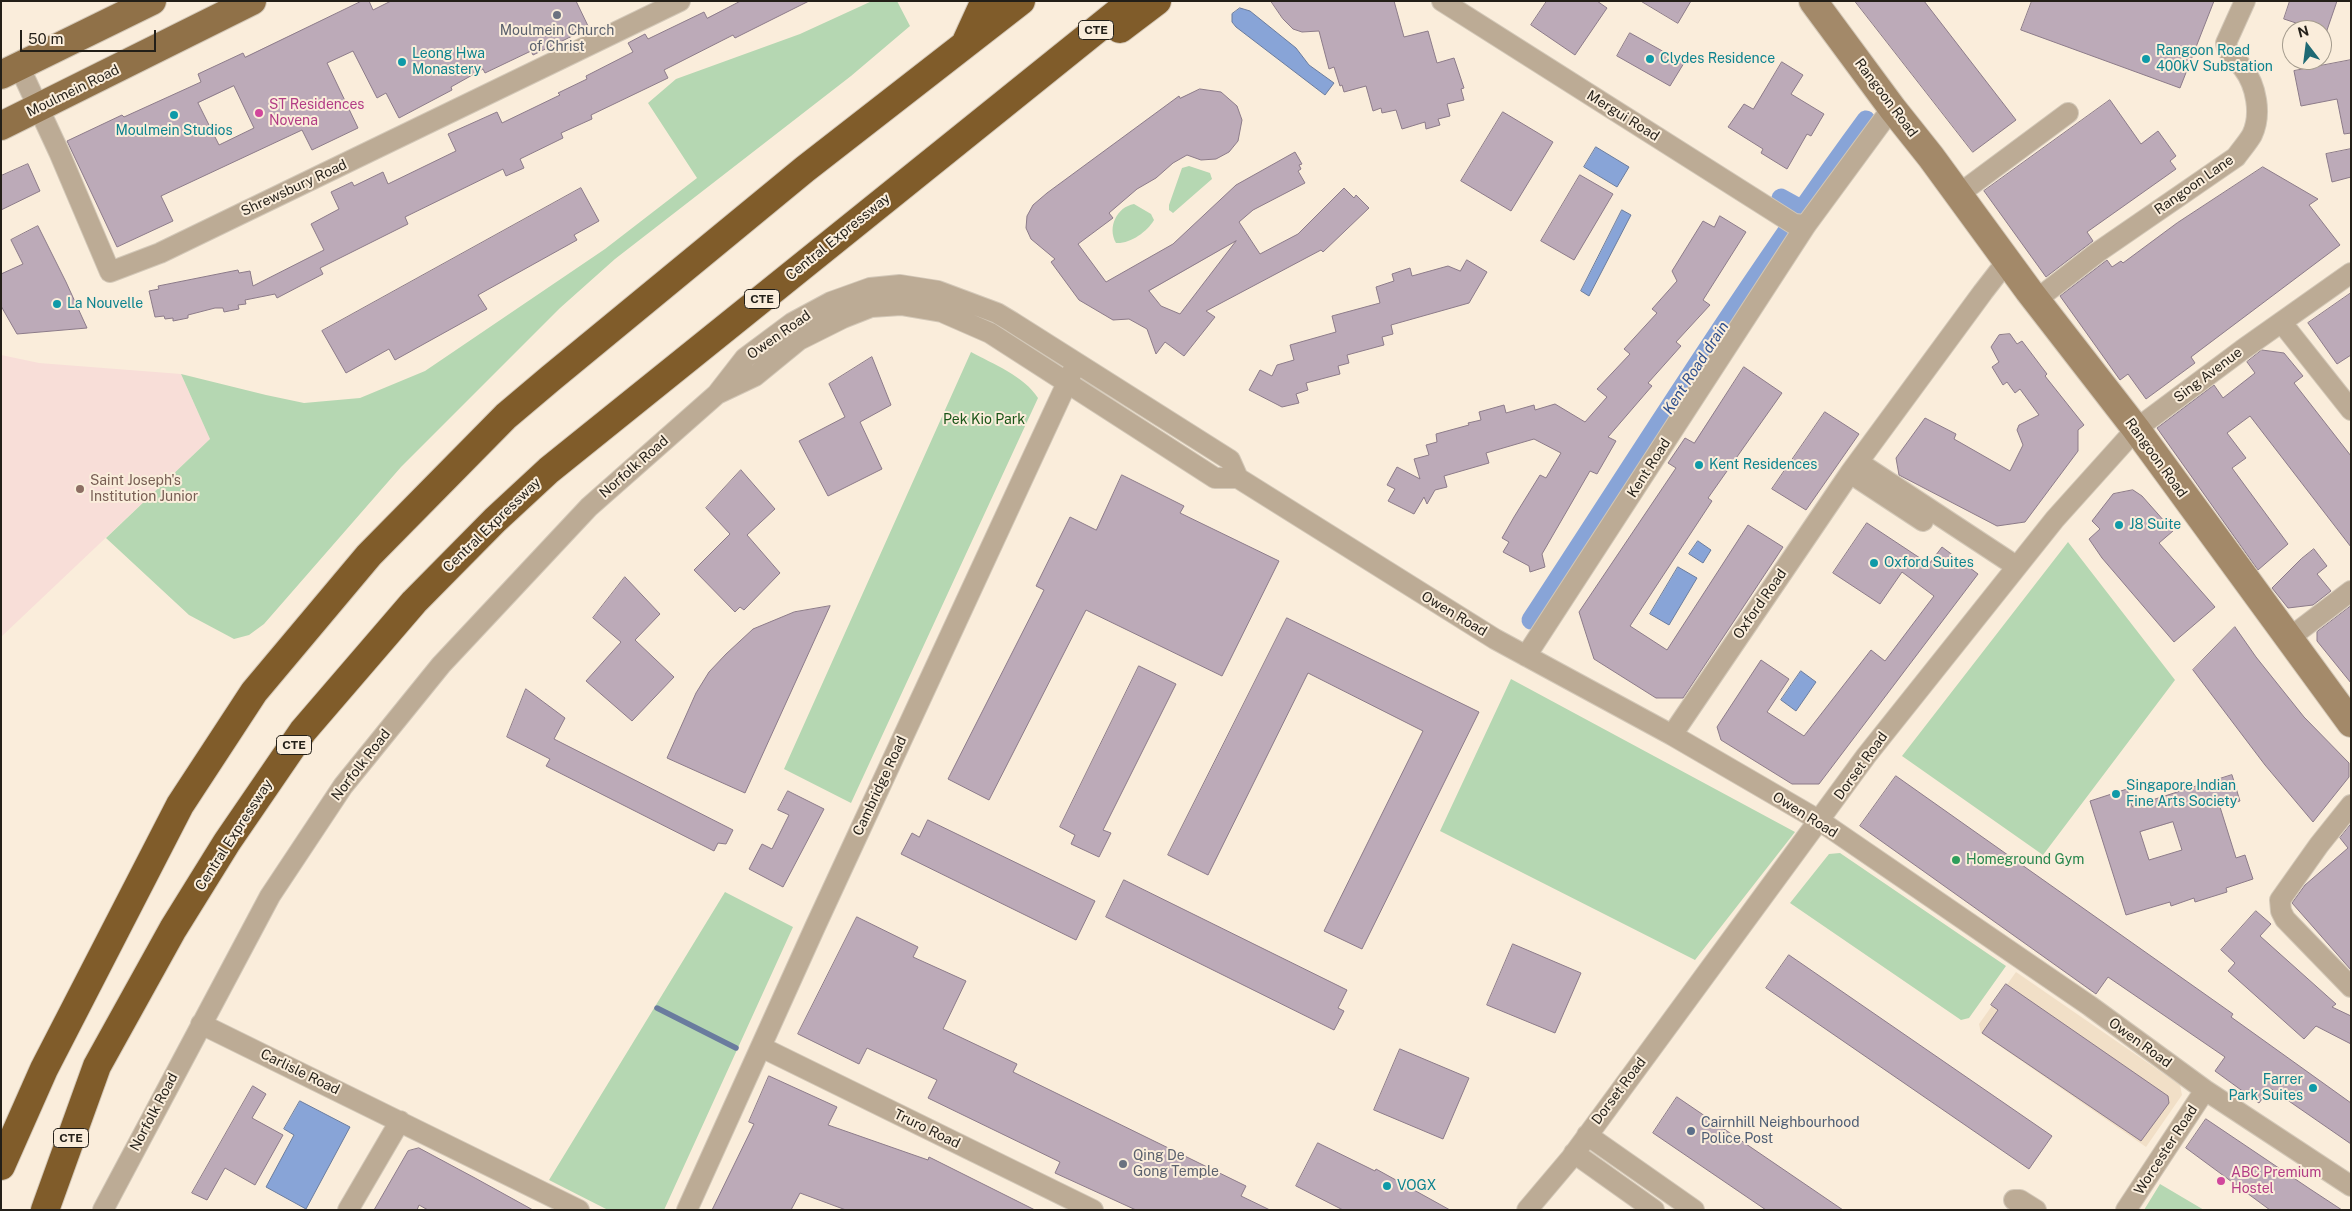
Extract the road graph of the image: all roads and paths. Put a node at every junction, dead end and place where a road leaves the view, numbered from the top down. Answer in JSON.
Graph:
{"nodes":[{"id":1,"x":152,"y":1,"type":"edge"},
{"id":2,"x":252,"y":1,"type":"edge"},
{"id":3,"x":680,"y":1,"type":"edge"},
{"id":4,"x":987,"y":1,"type":"edge"},
{"id":5,"x":1021,"y":1,"type":"edge"},
{"id":6,"x":1132,"y":1,"type":"edge"},
{"id":7,"x":1157,"y":1,"type":"edge"},
{"id":8,"x":1442,"y":1,"type":"edge"},
{"id":9,"x":1813,"y":1,"type":"edge"},
{"id":10,"x":2246,"y":1,"type":"edge"},
{"id":11,"x":965,"y":44,"type":"junction"},
{"id":12,"x":1060,"y":59,"type":"junction"},
{"id":13,"x":10,"y":70,"type":"edge"},
{"id":14,"x":38,"y":108,"type":"junction"},
{"id":15,"x":1892,"y":108,"type":"junction"},
{"id":16,"x":2068,"y":113,"type":"dead end"},
{"id":17,"x":1,"y":126,"type":"edge"},
{"id":18,"x":1959,"y":194,"type":"junction"},
{"id":19,"x":1800,"y":225,"type":"junction"},
{"id":20,"x":2007,"y":261,"type":"junction"},
{"id":21,"x":2351,"y":274,"type":"edge"},
{"id":22,"x":2036,"y":300,"type":"junction"},
{"id":23,"x":2282,"y":323,"type":"junction"},
{"id":24,"x":1076,"y":364,"type":"junction"},
{"id":25,"x":1067,"y":382,"type":"junction"},
{"id":26,"x":717,"y":394,"type":"junction"},
{"id":27,"x":2351,"y":410,"type":"edge"},
{"id":28,"x":2136,"y":429,"type":"junction"},
{"id":29,"x":1854,"y":467,"type":"junction"},
{"id":30,"x":1238,"y":478,"type":"junction"},
{"id":31,"x":2012,"y":572,"type":"junction"},
{"id":32,"x":2351,"y":591,"type":"edge"},
{"id":33,"x":2288,"y":639,"type":"junction"},
{"id":34,"x":1526,"y":656,"type":"junction"},
{"id":35,"x":2351,"y":724,"type":"edge"},
{"id":36,"x":1672,"y":736,"type":"junction"},
{"id":37,"x":2351,"y":805,"type":"edge"},
{"id":38,"x":1820,"y":821,"type":"junction"},
{"id":39,"x":2351,"y":987,"type":"edge"},
{"id":40,"x":201,"y":1024,"type":"junction"},
{"id":41,"x":761,"y":1047,"type":"junction"},
{"id":42,"x":2205,"y":1090,"type":"junction"},
{"id":43,"x":400,"y":1120,"type":"junction"},
{"id":44,"x":1587,"y":1135,"type":"junction"},
{"id":45,"x":1574,"y":1153,"type":"junction"},
{"id":46,"x":1,"y":1166,"type":"edge"},
{"id":47,"x":2351,"y":1186,"type":"edge"},
{"id":48,"x":2014,"y":1200,"type":"dead end"},
{"id":49,"x":45,"y":1210,"type":"edge"},
{"id":50,"x":103,"y":1210,"type":"edge"},
{"id":51,"x":348,"y":1210,"type":"edge"},
{"id":52,"x":579,"y":1210,"type":"edge"},
{"id":53,"x":687,"y":1210,"type":"edge"},
{"id":54,"x":1093,"y":1210,"type":"edge"},
{"id":55,"x":1527,"y":1210,"type":"edge"},
{"id":56,"x":1654,"y":1210,"type":"edge"},
{"id":57,"x":1694,"y":1210,"type":"edge"},
{"id":58,"x":2036,"y":1210,"type":"edge"},
{"id":59,"x":2126,"y":1210,"type":"edge"}],
"edges":[{"from":1,"to":13,"type":"main road"},
{"from":2,"to":14,"type":"main road","name":"Moulmein Road"},
{"from":3,"to":14,"type":"street","name":"Shrewsbury Road"},
{"from":4,"to":11,"type":"highway"},
{"from":5,"to":11,"type":"highway"},
{"from":6,"to":12,"type":"highway","name":"Central Expressway","number":"CTE"},
{"from":7,"to":12,"type":"highway"},
{"from":8,"to":19,"type":"street","name":"Mergui Road"},
{"from":9,"to":15,"type":"street","name":"Rangoon Road"},
{"from":10,"to":22,"type":"street","name":"Rangoon Lane"},
{"from":11,"to":46,"type":"highway"},
{"from":12,"to":49,"type":"highway","name":"Central Expressway","number":"CTE"},
{"from":13,"to":14,"type":"street","name":"Shrewsbury Road"},
{"from":14,"to":17,"type":"main road","name":"Moulmein Road"},
{"from":15,"to":18,"type":"street","name":"Rangoon Road"},
{"from":15,"to":19,"type":"street","name":"Kent Road"},
{"from":16,"to":18,"type":"street"},
{"from":18,"to":20,"type":"street","name":"Rangoon Road"},
{"from":19,"to":34,"type":"street","name":"Kent Road"},
{"from":20,"to":22,"type":"street","name":"Rangoon Road"},
{"from":20,"to":29,"type":"street","name":"Oxford Road"},
{"from":21,"to":23,"type":"street","name":"Sing Avenue"},
{"from":22,"to":28,"type":"street","name":"Rangoon Road"},
{"from":23,"to":27,"type":"street"},
{"from":23,"to":28,"type":"street","name":"Sing Avenue"},
{"from":24,"to":25,"type":"street","name":"Cambridge Road"},
{"from":24,"to":26,"type":"street","name":"Owen Road"},
{"from":24,"to":30,"type":"street","name":"Owen Road"},
{"from":25,"to":26,"type":"street","name":"Owen Road"},
{"from":25,"to":30,"type":"street","name":"Owen Road"},
{"from":25,"to":41,"type":"street","name":"Cambridge Road"},
{"from":26,"to":40,"type":"street","name":"Norfolk Road"},
{"from":28,"to":31,"type":"street","name":"Dorset Road"},
{"from":28,"to":33,"type":"street","name":"Rangoon Road"},
{"from":29,"to":31,"type":"street"},
{"from":29,"to":36,"type":"street","name":"Oxford Road"},
{"from":30,"to":34,"type":"street","name":"Owen Road"},
{"from":31,"to":38,"type":"street","name":"Dorset Road"},
{"from":32,"to":33,"type":"street"},
{"from":33,"to":35,"type":"street","name":"Rangoon Road"},
{"from":34,"to":36,"type":"street","name":"Owen Road"},
{"from":36,"to":38,"type":"street","name":"Owen Road"},
{"from":37,"to":39,"type":"street"},
{"from":38,"to":42,"type":"street","name":"Owen Road"},
{"from":38,"to":44,"type":"street","name":"Dorset Road"},
{"from":40,"to":43,"type":"street","name":"Carlisle Road"},
{"from":40,"to":50,"type":"street","name":"Norfolk Road"},
{"from":41,"to":53,"type":"street","name":"Cambridge Road"},
{"from":41,"to":54,"type":"street","name":"Truro Road"},
{"from":42,"to":47,"type":"street","name":"Owen Road"},
{"from":42,"to":59,"type":"street","name":"Worcester Road"},
{"from":43,"to":51,"type":"street"},
{"from":43,"to":52,"type":"street","name":"Carlisle Road"},
{"from":44,"to":45,"type":"street","name":"Dorset Road"},
{"from":44,"to":57,"type":"street"},
{"from":45,"to":55,"type":"street","name":"Dorset Road"},
{"from":45,"to":56,"type":"street"},
{"from":48,"to":58,"type":"street"}]}
